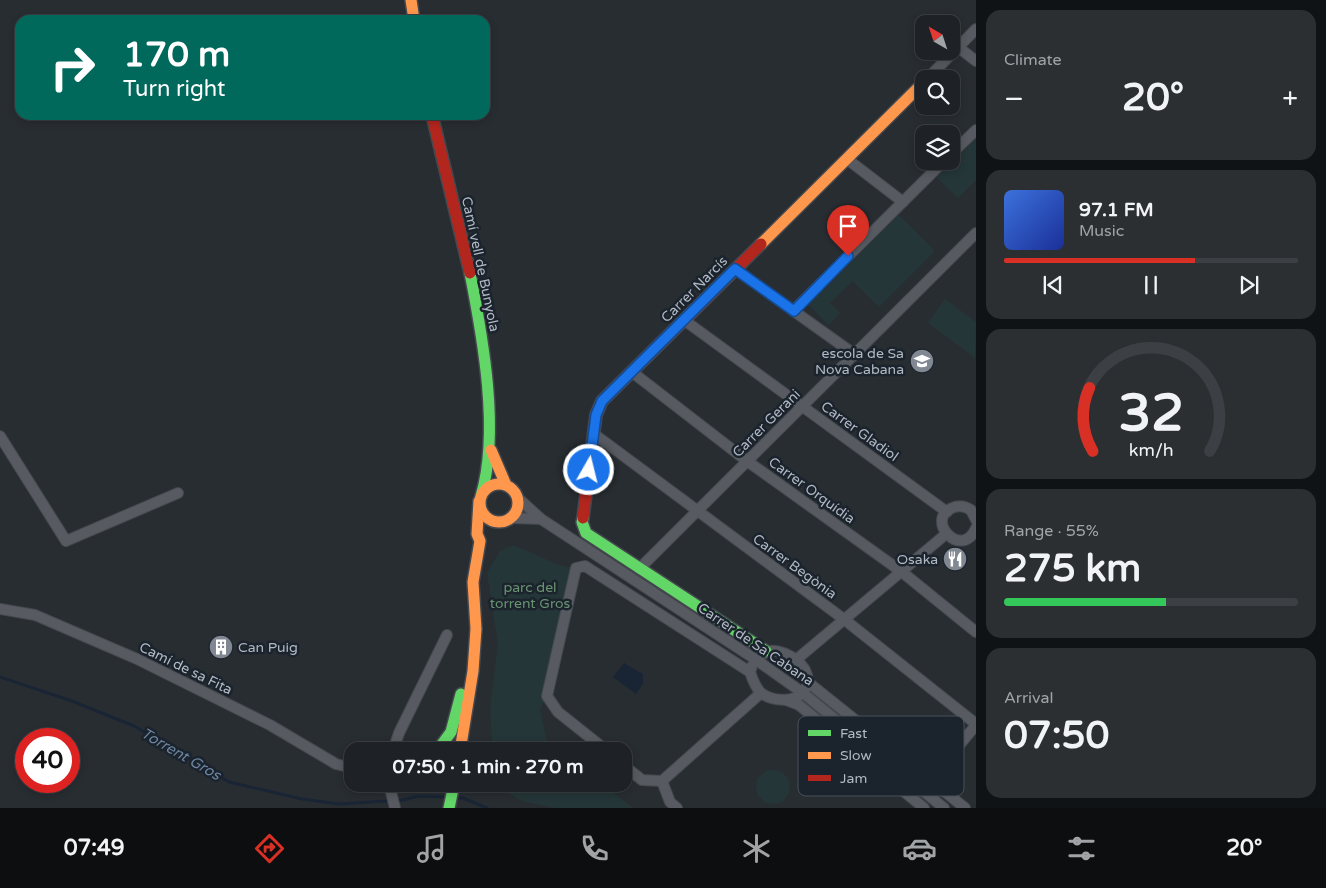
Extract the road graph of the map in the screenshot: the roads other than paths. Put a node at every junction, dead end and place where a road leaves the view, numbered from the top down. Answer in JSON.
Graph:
{"nodes":[{"id":1,"x":411,"y":0,"type":"edge"},
{"id":2,"x":413,"y":15,"type":"edge"},
{"id":3,"x":976,"y":29,"type":"edge"},
{"id":4,"x":960,"y":45,"type":"edge"},
{"id":5,"x":960,"y":49,"type":"edge"},
{"id":6,"x":945,"y":60,"type":"edge"},
{"id":7,"x":976,"y":61,"type":"edge"},
{"id":8,"x":935,"y":70,"type":"edge"},
{"id":9,"x":915,"y":91,"type":"edge"},
{"id":10,"x":433,"y":120,"type":"edge"},
{"id":11,"x":976,"y":130,"type":"edge"},
{"id":12,"x":960,"y":145,"type":"edge"},
{"id":13,"x":846,"y":159,"type":"junction"},
{"id":14,"x":935,"y":170,"type":"edge"},
{"id":15,"x":903,"y":202,"type":"junction"},
{"id":16,"x":976,"y":232,"type":"edge"},
{"id":17,"x":735,"y":269,"type":"junction"},
{"id":18,"x":794,"y":311,"type":"junction"},
{"id":19,"x":684,"y":320,"type":"junction"},
{"id":20,"x":854,"y":354,"type":"junction"},
{"id":21,"x":632,"y":372,"type":"junction"},
{"id":22,"x":803,"y":406,"type":"junction"},
{"id":23,"x":594,"y":434,"type":"junction"},
{"id":24,"x":0,"y":436,"type":"edge"},
{"id":25,"x":491,"y":450,"type":"junction"},
{"id":26,"x":747,"y":461,"type":"junction"},
{"id":27,"x":506,"y":485,"type":"junction"},
{"id":28,"x":178,"y":493,"type":"dead end"},
{"id":29,"x":518,"y":498,"type":"junction"},
{"id":30,"x":480,"y":499,"type":"junction"},
{"id":31,"x":697,"y":511,"type":"junction"},
{"id":32,"x":947,"y":512,"type":"junction"},
{"id":33,"x":976,"y":516,"type":"edge"},
{"id":34,"x":512,"y":518,"type":"junction"},
{"id":35,"x":541,"y":519,"type":"junction"},
{"id":36,"x":497,"y":523,"type":"junction"},
{"id":37,"x":975,"y":533,"type":"edge"},
{"id":38,"x":946,"y":534,"type":"junction"},
{"id":39,"x":480,"y":541,"type":"junction"},
{"id":40,"x":639,"y":569,"type":"junction"},
{"id":41,"x":902,"y":572,"type":"junction"},
{"id":42,"x":0,"y":609,"type":"edge"},
{"id":43,"x":845,"y":620,"type":"junction"},
{"id":44,"x":976,"y":632,"type":"edge"},
{"id":45,"x":447,"y":635,"type":"dead end"},
{"id":46,"x":766,"y":651,"type":"junction"},
{"id":47,"x":755,"y":659,"type":"junction"},
{"id":48,"x":797,"y":659,"type":"junction"},
{"id":49,"x":473,"y":671,"type":"junction"},
{"id":50,"x":750,"y":672,"type":"junction"},
{"id":51,"x":809,"y":683,"type":"junction"},
{"id":52,"x":761,"y":692,"type":"junction"},
{"id":53,"x":802,"y":693,"type":"junction"},
{"id":54,"x":785,"y":700,"type":"junction"},
{"id":55,"x":812,"y":716,"type":"edge"},
{"id":56,"x":830,"y":716,"type":"edge"},
{"id":57,"x":850,"y":716,"type":"edge"},
{"id":58,"x":976,"y":725,"type":"edge"},
{"id":59,"x":964,"y":739,"type":"edge"},
{"id":60,"x":396,"y":742,"type":"edge"},
{"id":61,"x":444,"y":742,"type":"edge"},
{"id":62,"x":462,"y":742,"type":"edge"},
{"id":63,"x":595,"y":742,"type":"edge"},
{"id":64,"x":344,"y":766,"type":"edge"},
{"id":65,"x":632,"y":772,"type":"edge"},
{"id":66,"x":662,"y":781,"type":"junction"},
{"id":67,"x":391,"y":792,"type":"edge"},
{"id":68,"x":452,"y":792,"type":"edge"},
{"id":69,"x":929,"y":796,"type":"edge"},
{"id":70,"x":950,"y":796,"type":"edge"},
{"id":71,"x":912,"y":804,"type":"edge"},
{"id":72,"x":395,"y":808,"type":"edge"},
{"id":73,"x":449,"y":808,"type":"edge"},
{"id":74,"x":677,"y":808,"type":"edge"},
{"id":75,"x":924,"y":808,"type":"edge"},
{"id":76,"x":944,"y":808,"type":"edge"},
{"id":77,"x":965,"y":808,"type":"edge"}],
"edges":[{"from":1,"to":2,"type":"street"},
{"from":3,"to":4,"type":"street"},
{"from":5,"to":7,"type":"street"},
{"from":6,"to":8,"type":"street"},
{"from":9,"to":13,"type":"street","name":"Carrer Narcís"},
{"from":10,"to":25,"type":"street","name":"Camí vell de Bunyola"},
{"from":11,"to":12,"type":"street"},
{"from":13,"to":15,"type":"street"},
{"from":13,"to":17,"type":"street","name":"Carrer Narcís"},
{"from":14,"to":15,"type":"street"},
{"from":15,"to":18,"type":"street"},
{"from":16,"to":20,"type":"street","name":"Carrer Gerani"},
{"from":17,"to":18,"type":"street"},
{"from":17,"to":19,"type":"street","name":"Carrer Narcís"},
{"from":18,"to":20,"type":"street"},
{"from":19,"to":21,"type":"street","name":"Carrer Narcís"},
{"from":19,"to":22,"type":"street","name":"Carrer Gladiol"},
{"from":20,"to":22,"type":"street","name":"Carrer Gerani"},
{"from":21,"to":23,"type":"street","name":"Carrer Narcís"},
{"from":21,"to":26,"type":"street","name":"Carrer Orquídia"},
{"from":22,"to":26,"type":"street","name":"Carrer Gerani"},
{"from":22,"to":32,"type":"street","name":"Carrer Gladiol"},
{"from":23,"to":31,"type":"street","name":"Carrer Begònia"},
{"from":23,"to":40,"type":"street","name":"Carrer Narcís"},
{"from":24,"to":28,"type":"street"},
{"from":25,"to":27,"type":"street","name":"Camí vell de Bunyola"},
{"from":25,"to":30,"type":"street","name":"Camí vell de Bunyola"},
{"from":26,"to":31,"type":"street","name":"Carrer Gerani"},
{"from":26,"to":41,"type":"street","name":"Carrer Orquídia"},
{"from":27,"to":29,"type":"street"},
{"from":27,"to":30,"type":"street"},
{"from":29,"to":34,"type":"street"},
{"from":29,"to":35,"type":"street","name":"Carrer de Sa Cabana"},
{"from":30,"to":36,"type":"street"},
{"from":30,"to":39,"type":"street","name":"Camí vell de Bunyola"},
{"from":31,"to":40,"type":"street","name":"Carrer Gerani"},
{"from":31,"to":43,"type":"street","name":"Carrer Begònia"},
{"from":32,"to":33,"type":"street"},
{"from":32,"to":38,"type":"street"},
{"from":34,"to":35,"type":"street"},
{"from":34,"to":36,"type":"street"},
{"from":35,"to":47,"type":"street","name":"Carrer de Sa Cabana"},
{"from":36,"to":39,"type":"street"},
{"from":37,"to":38,"type":"street"},
{"from":38,"to":41,"type":"street"},
{"from":39,"to":49,"type":"street","name":"Camí vell de Bunyola"},
{"from":40,"to":46,"type":"street"},
{"from":41,"to":43,"type":"street"},
{"from":41,"to":44,"type":"street","name":"Carrer Orquídia"},
{"from":42,"to":64,"type":"street","name":"Camí de sa Fita"},
{"from":43,"to":48,"type":"street"},
{"from":43,"to":58,"type":"street","name":"Carrer Begònia"},
{"from":45,"to":60,"type":"street"},
{"from":46,"to":47,"type":"street"},
{"from":46,"to":48,"type":"street"},
{"from":47,"to":50,"type":"street"},
{"from":47,"to":53,"type":"street","name":"Carrer de Sa Cabana"},
{"from":48,"to":51,"type":"street"},
{"from":49,"to":61,"type":"street"},
{"from":49,"to":62,"type":"street","name":"Camí vell de Bunyola"},
{"from":50,"to":52,"type":"street"},
{"from":50,"to":63,"type":"street"},
{"from":51,"to":53,"type":"street"},
{"from":51,"to":57,"type":"street"},
{"from":52,"to":54,"type":"street"},
{"from":52,"to":66,"type":"street"},
{"from":53,"to":54,"type":"street"},
{"from":53,"to":56,"type":"street","name":"Carrer de Sa Cabana"},
{"from":54,"to":55,"type":"street"},
{"from":58,"to":59,"type":"street"},
{"from":65,"to":66,"type":"street"},
{"from":66,"to":74,"type":"street"},
{"from":67,"to":72,"type":"street"},
{"from":68,"to":73,"type":"street"},
{"from":69,"to":76,"type":"street","name":"Carrer de Sa Cabana"},
{"from":70,"to":77,"type":"street"},
{"from":71,"to":75,"type":"street"}]}
